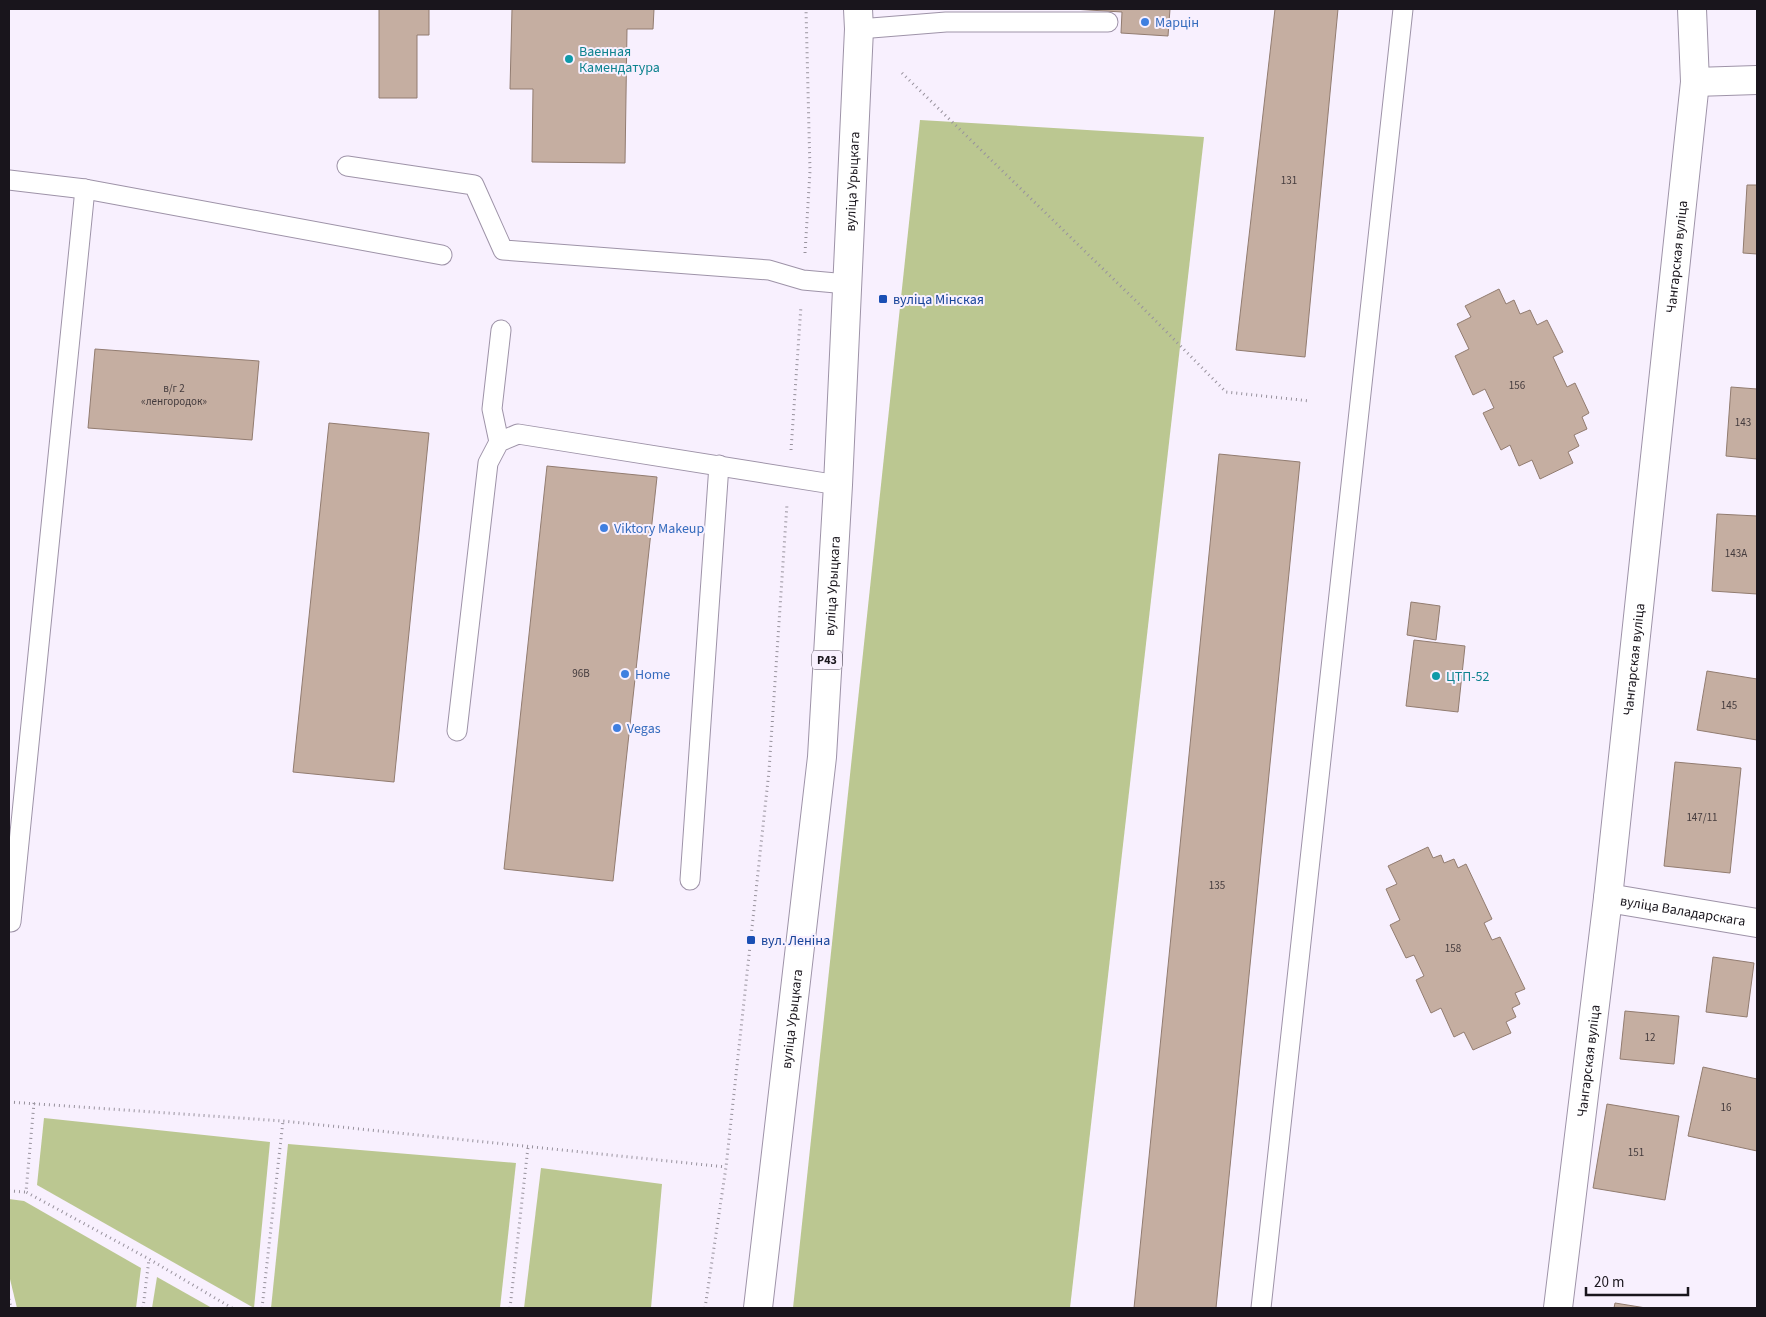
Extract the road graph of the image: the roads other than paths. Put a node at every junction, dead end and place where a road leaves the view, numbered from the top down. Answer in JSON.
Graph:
{"nodes":[{"id":1,"x":1403,"y":9,"type":"edge"},
{"id":2,"x":1692,"y":9,"type":"edge"},
{"id":3,"x":859,"y":19,"type":"edge"},
{"id":4,"x":1108,"y":22,"type":"dead end"},
{"id":5,"x":1757,"y":80,"type":"edge"},
{"id":6,"x":1695,"y":82,"type":"junction"},
{"id":7,"x":346,"y":166,"type":"dead end"},
{"id":8,"x":9,"y":180,"type":"edge"},
{"id":9,"x":85,"y":189,"type":"junction"},
{"id":10,"x":442,"y":255,"type":"dead end"},
{"id":11,"x":847,"y":284,"type":"junction"},
{"id":12,"x":502,"y":330,"type":"dead end"},
{"id":13,"x":499,"y":442,"type":"junction"},
{"id":14,"x":719,"y":466,"type":"junction"},
{"id":15,"x":838,"y":485,"type":"junction"},
{"id":16,"x":457,"y":731,"type":"dead end"},
{"id":17,"x":690,"y":880,"type":"dead end"},
{"id":18,"x":1608,"y":898,"type":"junction"},
{"id":19,"x":10,"y":922,"type":"dead end"},
{"id":20,"x":1757,"y":923,"type":"edge"},
{"id":21,"x":758,"y":1308,"type":"edge"},
{"id":22,"x":1261,"y":1308,"type":"edge"},
{"id":23,"x":1558,"y":1308,"type":"edge"}],
"edges":[{"from":1,"to":22,"type":"lane"},
{"from":2,"to":6,"type":"main road","name":"Чангарская вуліца"},
{"from":3,"to":4,"type":"lane"},
{"from":3,"to":11,"type":"main road","name":"вуліца Урыцкага","number":"Р43"},
{"from":5,"to":6,"type":"main road"},
{"from":6,"to":18,"type":"main road","name":"Чангарская вуліца"},
{"from":7,"to":11,"type":"lane"},
{"from":8,"to":9,"type":"lane"},
{"from":9,"to":10,"type":"lane"},
{"from":9,"to":19,"type":"lane"},
{"from":11,"to":15,"type":"main road","name":"вуліца Урыцкага","number":"Р43"},
{"from":12,"to":13,"type":"lane"},
{"from":13,"to":14,"type":"lane"},
{"from":13,"to":16,"type":"lane"},
{"from":14,"to":15,"type":"lane"},
{"from":14,"to":17,"type":"lane"},
{"from":15,"to":21,"type":"main road","name":"вуліца Урыцкага","number":"Р43"},
{"from":18,"to":20,"type":"main road","name":"вуліца Валадарскага"},
{"from":18,"to":23,"type":"main road","name":"Чангарская вуліца"}]}
